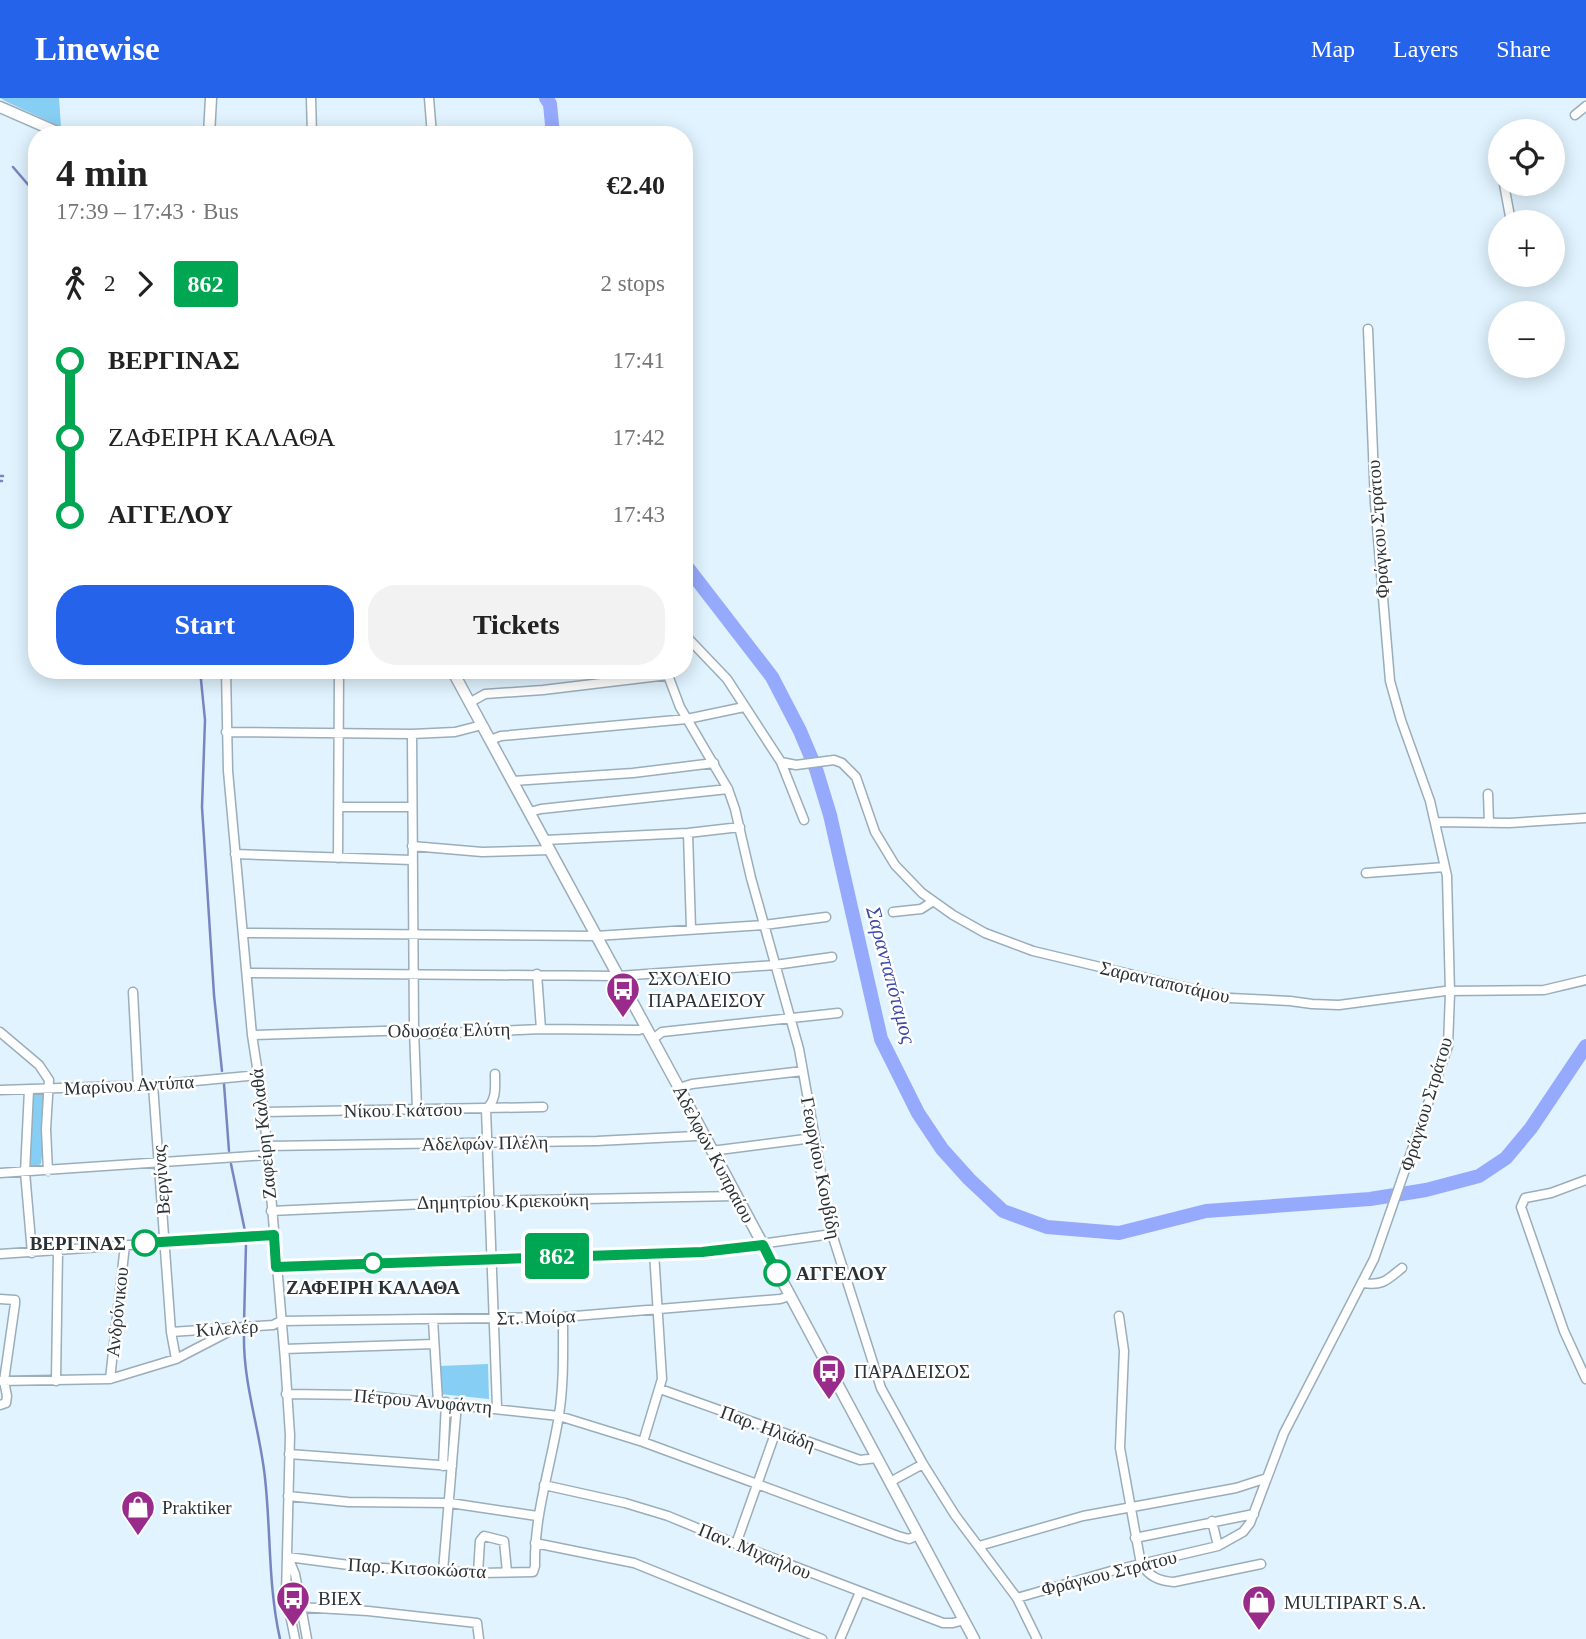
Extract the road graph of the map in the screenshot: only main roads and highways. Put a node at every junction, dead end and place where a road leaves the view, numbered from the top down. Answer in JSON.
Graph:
{"nodes":[{"id":1,"x":211,"y":98,"type":"edge"},
{"id":2,"x":0,"y":107,"type":"edge"},
{"id":3,"x":0,"y":114,"type":"edge"},
{"id":4,"x":28,"y":119,"type":"junction"},
{"id":5,"x":44,"y":126,"type":"edge"},
{"id":6,"x":209,"y":126,"type":"edge"},
{"id":7,"x":458,"y":679,"type":"edge"},
{"id":8,"x":974,"y":1639,"type":"edge"}],
"edges":[{"from":1,"to":6,"type":"main road"},
{"from":2,"to":4,"type":"main road"},
{"from":3,"to":4,"type":"main road"},
{"from":4,"to":5,"type":"main road"},
{"from":7,"to":8,"type":"main road","name":"Αδελφών Κυπραίου"}]}
